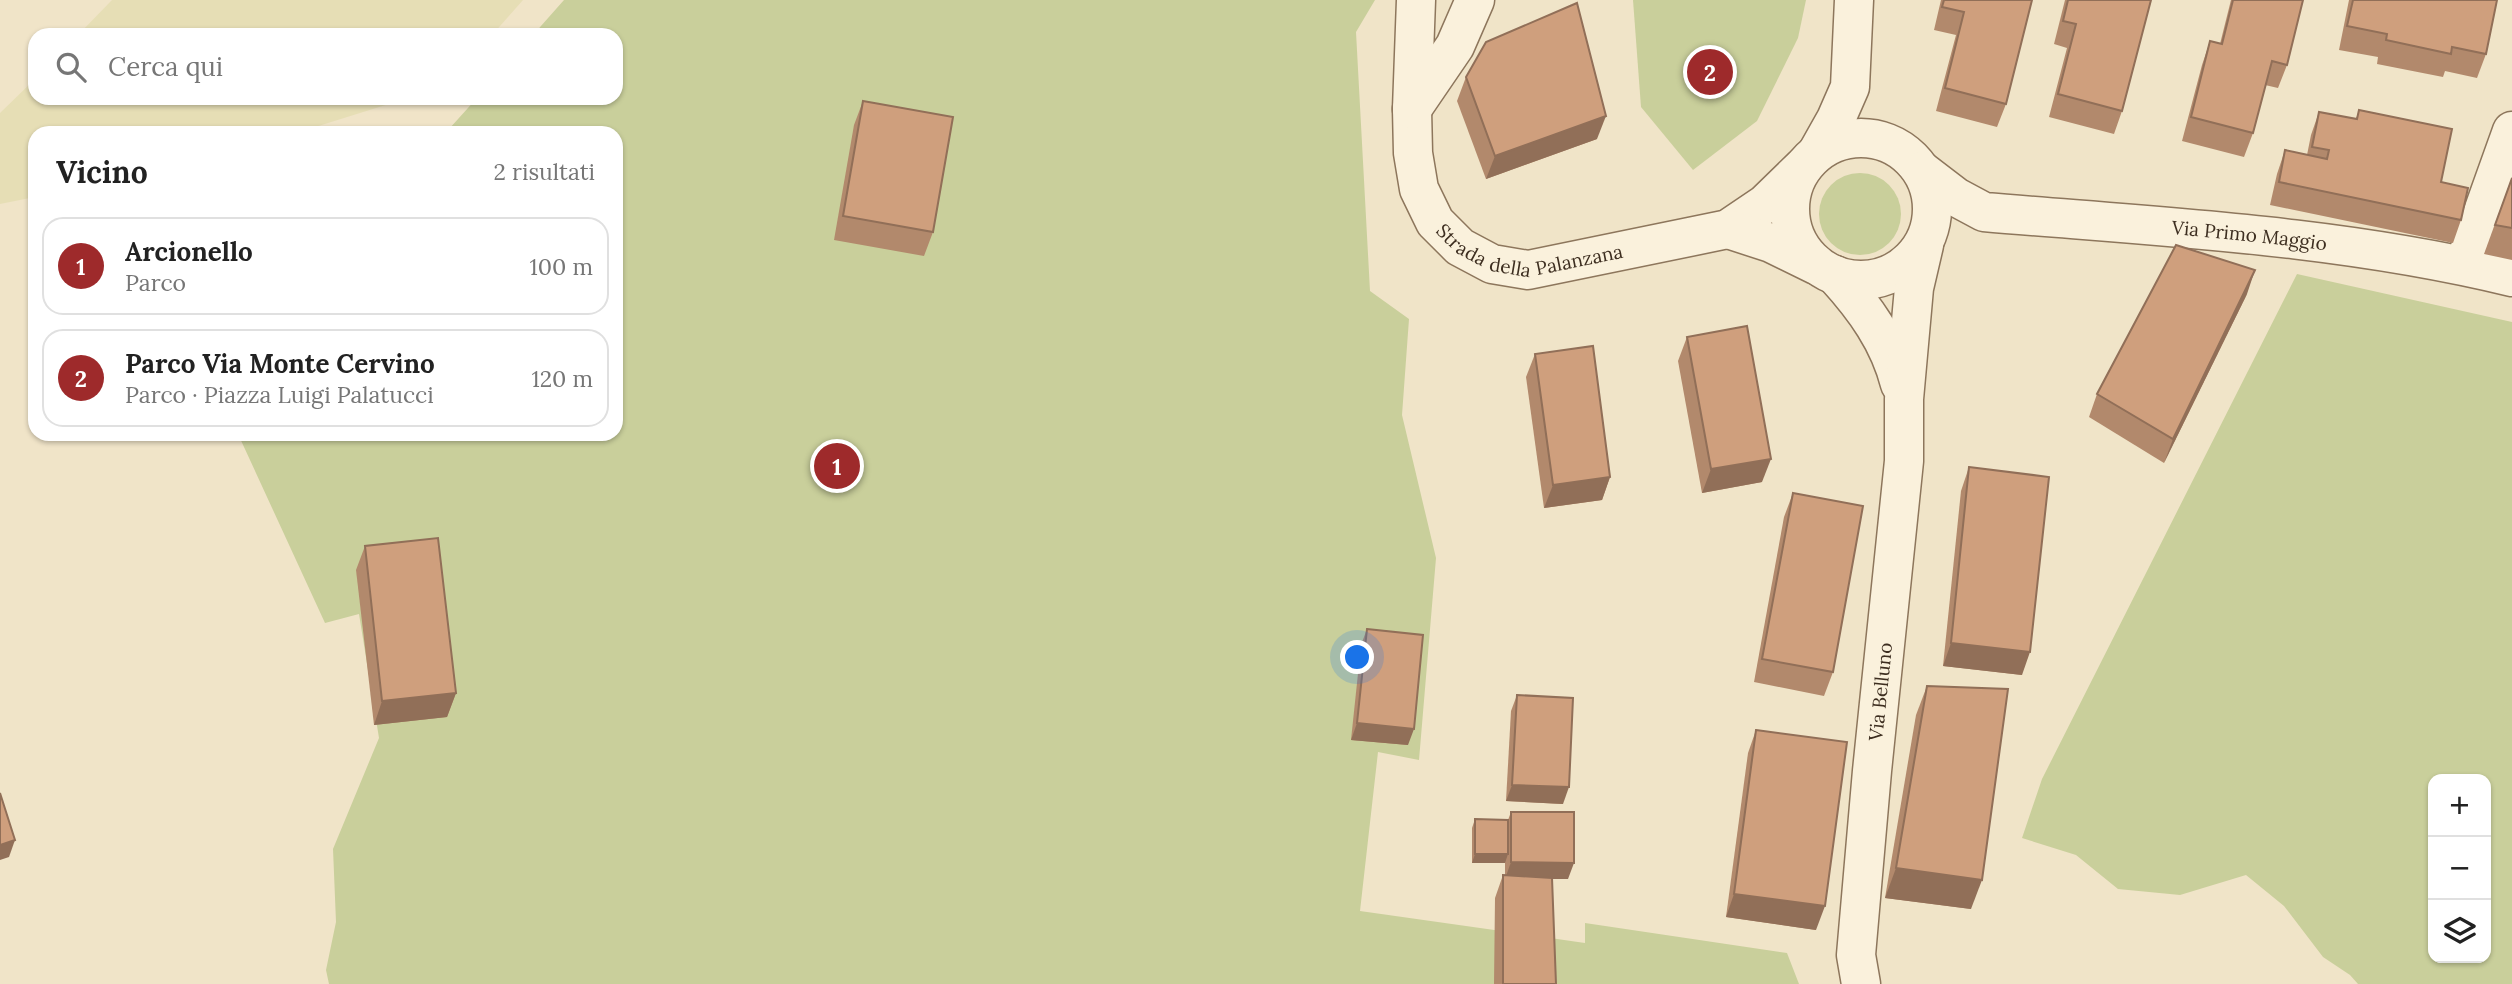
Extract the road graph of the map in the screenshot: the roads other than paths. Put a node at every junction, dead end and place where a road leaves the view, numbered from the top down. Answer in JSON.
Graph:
{"nodes":[{"id":1,"x":1416,"y":0,"type":"edge"},
{"id":2,"x":1475,"y":0,"type":"edge"},
{"id":3,"x":1854,"y":0,"type":"edge"},
{"id":4,"x":1850,"y":88,"type":"junction"},
{"id":5,"x":1412,"y":109,"type":"junction"},
{"id":6,"x":2512,"y":131,"type":"edge"},
{"id":7,"x":1894,"y":145,"type":"junction"},
{"id":8,"x":1810,"y":159,"type":"junction"},
{"id":9,"x":1922,"y":171,"type":"junction"},
{"id":10,"x":1984,"y":212,"type":"junction"},
{"id":11,"x":1728,"y":229,"type":"junction"},
{"id":12,"x":1925,"y":241,"type":"junction"},
{"id":13,"x":2464,"y":265,"type":"junction"},
{"id":14,"x":1826,"y":270,"type":"junction"},
{"id":15,"x":2512,"y":277,"type":"edge"},
{"id":16,"x":1904,"y":400,"type":"junction"},
{"id":17,"x":1861,"y":984,"type":"edge"}],
"edges":[{"from":1,"to":5,"type":"street","name":"Strada della Palanzana"},
{"from":2,"to":5,"type":"street"},
{"from":3,"to":4,"type":"street"},
{"from":4,"to":7,"type":"street"},
{"from":4,"to":8,"type":"street"},
{"from":5,"to":11,"type":"street","name":"Strada della Palanzana"},
{"from":6,"to":13,"type":"street"},
{"from":7,"to":8,"type":"street"},
{"from":7,"to":9,"type":"street"},
{"from":8,"to":11,"type":"street","name":"Strada della Palanzana"},
{"from":8,"to":14,"type":"street"},
{"from":9,"to":10,"type":"street","name":"Via Primo Maggio"},
{"from":9,"to":12,"type":"street"},
{"from":10,"to":12,"type":"street","name":"Via Primo Maggio"},
{"from":10,"to":13,"type":"street","name":"Via Primo Maggio"},
{"from":11,"to":14,"type":"street","name":"Strada della Palanzana"},
{"from":12,"to":14,"type":"street"},
{"from":12,"to":16,"type":"street","name":"Via Belluno"},
{"from":13,"to":15,"type":"street","name":"Via Primo Maggio"},
{"from":14,"to":16,"type":"street","name":"Via Belluno"},
{"from":16,"to":17,"type":"street","name":"Via Belluno"}]}
